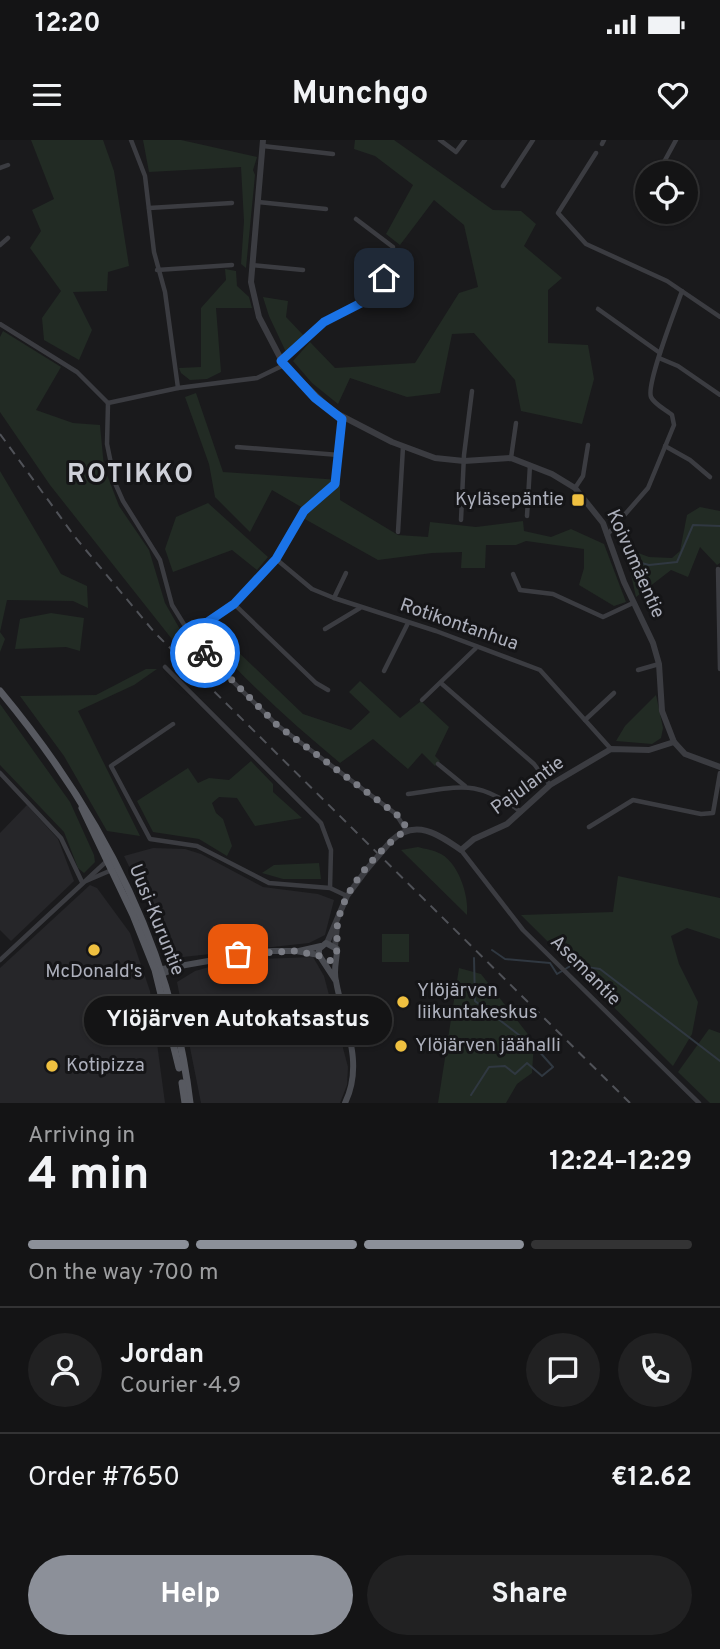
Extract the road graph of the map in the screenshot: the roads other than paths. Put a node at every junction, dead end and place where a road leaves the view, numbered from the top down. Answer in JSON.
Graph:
{"nodes":[{"id":1,"x":131,"y":140,"type":"edge"},
{"id":2,"x":440,"y":140,"type":"edge"},
{"id":3,"x":465,"y":140,"type":"edge"},
{"id":4,"x":533,"y":140,"type":"edge"},
{"id":5,"x":676,"y":140,"type":"edge"},
{"id":6,"x":263,"y":143,"type":"edge"},
{"id":7,"x":596,"y":153,"type":"dead end"},
{"id":8,"x":333,"y":154,"type":"dead end"},
{"id":9,"x":665,"y":161,"type":"edge"},
{"id":10,"x":8,"y":165,"type":"dead end"},
{"id":11,"x":0,"y":168,"type":"edge"},
{"id":12,"x":503,"y":186,"type":"dead end"},
{"id":13,"x":258,"y":202,"type":"junction"},
{"id":14,"x":232,"y":203,"type":"dead end"},
{"id":15,"x":149,"y":208,"type":"junction"},
{"id":16,"x":326,"y":209,"type":"dead end"},
{"id":17,"x":356,"y":219,"type":"dead end"},
{"id":18,"x":8,"y":238,"type":"dead end"},
{"id":19,"x":0,"y":246,"type":"edge"},
{"id":20,"x":232,"y":265,"type":"dead end"},
{"id":21,"x":251,"y":265,"type":"junction"},
{"id":22,"x":157,"y":270,"type":"junction"},
{"id":23,"x":303,"y":270,"type":"dead end"},
{"id":24,"x":682,"y":291,"type":"junction"},
{"id":25,"x":598,"y":309,"type":"dead end"},
{"id":26,"x":720,"y":317,"type":"edge"},
{"id":27,"x":0,"y":324,"type":"edge"},
{"id":28,"x":659,"y":355,"type":"junction"},
{"id":29,"x":282,"y":363,"type":"junction"},
{"id":30,"x":178,"y":388,"type":"junction"},
{"id":31,"x":472,"y":391,"type":"dead end"},
{"id":32,"x":720,"y":395,"type":"edge"},
{"id":33,"x":108,"y":403,"type":"junction"},
{"id":34,"x":342,"y":419,"type":"junction"},
{"id":35,"x":516,"y":423,"type":"dead end"},
{"id":36,"x":588,"y":445,"type":"dead end"},
{"id":37,"x":665,"y":446,"type":"junction"},
{"id":38,"x":236,"y":447,"type":"dead end"},
{"id":39,"x":403,"y":447,"type":"junction"},
{"id":40,"x":339,"y":455,"type":"junction"},
{"id":41,"x":511,"y":458,"type":"junction"},
{"id":42,"x":464,"y":461,"type":"junction"},
{"id":43,"x":530,"y":465,"type":"junction"},
{"id":44,"x":710,"y":477,"type":"dead end"},
{"id":45,"x":575,"y":488,"type":"junction"},
{"id":46,"x":527,"y":516,"type":"dead end"},
{"id":47,"x":461,"y":520,"type":"dead end"},
{"id":48,"x":398,"y":532,"type":"dead end"},
{"id":49,"x":607,"y":534,"type":"junction"},
{"id":50,"x":276,"y":559,"type":"junction"},
{"id":51,"x":718,"y":569,"type":"dead end"},
{"id":52,"x":346,"y":573,"type":"dead end"},
{"id":53,"x":513,"y":574,"type":"dead end"},
{"id":54,"x":334,"y":598,"type":"junction"},
{"id":55,"x":633,"y":603,"type":"junction"},
{"id":56,"x":234,"y":604,"type":"junction"},
{"id":57,"x":361,"y":607,"type":"junction"},
{"id":58,"x":408,"y":623,"type":"junction"},
{"id":59,"x":325,"y":629,"type":"dead end"},
{"id":60,"x":190,"y":634,"type":"junction"},
{"id":61,"x":719,"y":636,"type":"edge"},
{"id":62,"x":476,"y":648,"type":"junction"},
{"id":63,"x":659,"y":664,"type":"junction"},
{"id":64,"x":166,"y":667,"type":"dead end"},
{"id":65,"x":720,"y":669,"type":"edge"},
{"id":66,"x":638,"y":670,"type":"dead end"},
{"id":67,"x":384,"y":671,"type":"dead end"},
{"id":68,"x":442,"y":684,"type":"junction"},
{"id":69,"x":328,"y":690,"type":"dead end"},
{"id":70,"x":0,"y":691,"type":"edge"},
{"id":71,"x":614,"y":693,"type":"dead end"},
{"id":72,"x":422,"y":700,"type":"dead end"},
{"id":73,"x":585,"y":720,"type":"junction"},
{"id":74,"x":173,"y":724,"type":"dead end"},
{"id":75,"x":674,"y":742,"type":"junction"},
{"id":76,"x":611,"y":750,"type":"junction"},
{"id":77,"x":438,"y":764,"type":"dead end"},
{"id":78,"x":720,"y":766,"type":"edge"},
{"id":79,"x":0,"y":773,"type":"edge"},
{"id":80,"x":720,"y":773,"type":"edge"},
{"id":81,"x":550,"y":785,"type":"junction"},
{"id":82,"x":466,"y":786,"type":"junction"},
{"id":83,"x":408,"y":794,"type":"dead end"},
{"id":84,"x":521,"y":812,"type":"junction"},
{"id":85,"x":589,"y":827,"type":"dead end"},
{"id":86,"x":406,"y":830,"type":"junction"},
{"id":87,"x":461,"y":850,"type":"junction"},
{"id":88,"x":110,"y":859,"type":"junction"},
{"id":89,"x":115,"y":869,"type":"junction"},
{"id":90,"x":82,"y":882,"type":"junction"},
{"id":91,"x":330,"y":888,"type":"junction"},
{"id":92,"x":347,"y":896,"type":"junction"},
{"id":93,"x":337,"y":924,"type":"junction"},
{"id":94,"x":324,"y":944,"type":"junction"},
{"id":95,"x":335,"y":947,"type":"junction"},
{"id":96,"x":296,"y":951,"type":"junction"},
{"id":97,"x":321,"y":958,"type":"junction"},
{"id":98,"x":334,"y":959,"type":"junction"},
{"id":99,"x":0,"y":960,"type":"edge"},
{"id":100,"x":159,"y":972,"type":"junction"},
{"id":101,"x":336,"y":981,"type":"junction"},
{"id":102,"x":187,"y":1103,"type":"edge"},
{"id":103,"x":345,"y":1103,"type":"edge"},
{"id":104,"x":699,"y":1103,"type":"edge"}],
"edges":[{"from":1,"to":15,"type":"street"},
{"from":2,"to":3,"type":"street"},
{"from":4,"to":12,"type":"street"},
{"from":5,"to":9,"type":"street"},
{"from":6,"to":8,"type":"street"},
{"from":6,"to":13,"type":"street","name":"Koivumäentie"},
{"from":7,"to":24,"type":"street"},
{"from":10,"to":11,"type":"street"},
{"from":13,"to":16,"type":"street"},
{"from":13,"to":21,"type":"street","name":"Koivumäentie"},
{"from":14,"to":15,"type":"street"},
{"from":15,"to":22,"type":"street"},
{"from":17,"to":29,"type":"street"},
{"from":18,"to":19,"type":"street"},
{"from":20,"to":22,"type":"street"},
{"from":21,"to":23,"type":"street"},
{"from":21,"to":29,"type":"street","name":"Koivumäentie"},
{"from":22,"to":30,"type":"street"},
{"from":24,"to":26,"type":"street"},
{"from":24,"to":28,"type":"street"},
{"from":25,"to":28,"type":"street"},
{"from":27,"to":33,"type":"street"},
{"from":28,"to":32,"type":"street"},
{"from":28,"to":37,"type":"street"},
{"from":29,"to":30,"type":"street"},
{"from":29,"to":34,"type":"street","name":"Koivumäentie"},
{"from":30,"to":33,"type":"street"},
{"from":31,"to":42,"type":"street"},
{"from":33,"to":60,"type":"street"},
{"from":34,"to":39,"type":"street","name":"Koivumäentie"},
{"from":34,"to":40,"type":"street"},
{"from":35,"to":41,"type":"street"},
{"from":36,"to":45,"type":"street"},
{"from":37,"to":44,"type":"street"},
{"from":37,"to":49,"type":"street"},
{"from":38,"to":40,"type":"street"},
{"from":39,"to":42,"type":"street","name":"Koivumäentie"},
{"from":39,"to":48,"type":"street"},
{"from":40,"to":50,"type":"street"},
{"from":41,"to":42,"type":"street","name":"Koivumäentie"},
{"from":41,"to":43,"type":"street","name":"Koivumäentie"},
{"from":42,"to":47,"type":"street"},
{"from":43,"to":45,"type":"street","name":"Koivumäentie"},
{"from":43,"to":46,"type":"street"},
{"from":45,"to":49,"type":"street","name":"Koivumäentie"},
{"from":49,"to":55,"type":"street","name":"Koivumäentie"},
{"from":50,"to":54,"type":"street","name":"Rotikontanhua"},
{"from":50,"to":56,"type":"street"},
{"from":51,"to":61,"type":"street"},
{"from":52,"to":54,"type":"street"},
{"from":53,"to":55,"type":"street"},
{"from":54,"to":57,"type":"street","name":"Rotikontanhua"},
{"from":55,"to":63,"type":"street","name":"Koivumäentie"},
{"from":56,"to":60,"type":"street"},
{"from":56,"to":69,"type":"street"},
{"from":57,"to":58,"type":"street","name":"Rotikontanhua"},
{"from":57,"to":59,"type":"street"},
{"from":58,"to":62,"type":"street","name":"Rotikontanhua"},
{"from":58,"to":67,"type":"street"},
{"from":60,"to":86,"type":"street"},
{"from":61,"to":65,"type":"street"},
{"from":62,"to":68,"type":"street"},
{"from":62,"to":73,"type":"street","name":"Rotikontanhua"},
{"from":63,"to":66,"type":"street"},
{"from":63,"to":75,"type":"street","name":"Koivumäentie"},
{"from":64,"to":91,"type":"street"},
{"from":68,"to":72,"type":"street"},
{"from":68,"to":81,"type":"street"},
{"from":70,"to":88,"type":"main road","name":"Uusi-Kuruntie"},
{"from":71,"to":73,"type":"street"},
{"from":73,"to":76,"type":"street","name":"Rotikontanhua"},
{"from":74,"to":91,"type":"street"},
{"from":75,"to":76,"type":"street","name":"Pajulantie"},
{"from":75,"to":78,"type":"street"},
{"from":76,"to":81,"type":"street","name":"Pajulantie"},
{"from":77,"to":82,"type":"street"},
{"from":79,"to":90,"type":"street"},
{"from":80,"to":85,"type":"street"},
{"from":81,"to":84,"type":"street","name":"Pajulantie"},
{"from":82,"to":83,"type":"street"},
{"from":82,"to":84,"type":"street"},
{"from":84,"to":87,"type":"street","name":"Pajulantie"},
{"from":86,"to":87,"type":"street"},
{"from":86,"to":92,"type":"street","bridge":true},
{"from":87,"to":104,"type":"street","name":"Asemantie"},
{"from":88,"to":89,"type":"main road","name":"Uusi-Kuruntie"},
{"from":88,"to":90,"type":"street"},
{"from":89,"to":90,"type":"street"},
{"from":89,"to":100,"type":"main road","name":"Uusi-Kuruntie"},
{"from":90,"to":99,"type":"street"},
{"from":91,"to":92,"type":"street"},
{"from":92,"to":93,"type":"street"},
{"from":93,"to":94,"type":"street"},
{"from":93,"to":95,"type":"street"},
{"from":94,"to":95,"type":"main road"},
{"from":94,"to":96,"type":"main road"},
{"from":94,"to":97,"type":"main road"},
{"from":95,"to":98,"type":"main road"},
{"from":96,"to":97,"type":"main road"},
{"from":96,"to":100,"type":"main road"},
{"from":97,"to":98,"type":"main road"},
{"from":97,"to":101,"type":"main road"},
{"from":98,"to":101,"type":"main road"},
{"from":100,"to":102,"type":"main road","name":"Uusi-Kuruntie"},
{"from":101,"to":103,"type":"main road"}]}
